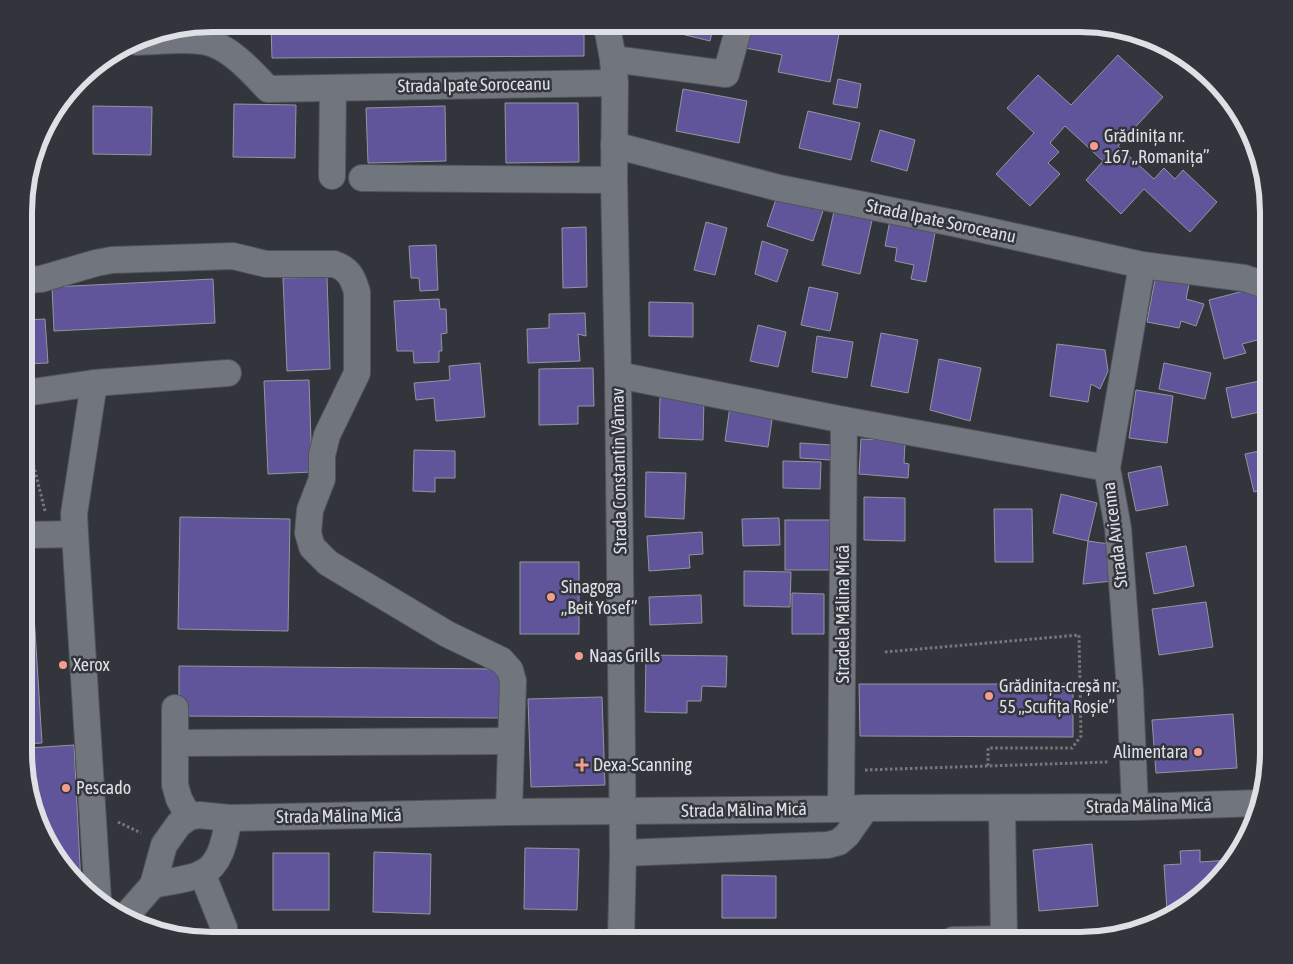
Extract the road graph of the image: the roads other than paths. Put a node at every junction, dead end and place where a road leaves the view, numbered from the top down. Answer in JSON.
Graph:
{"nodes":[{"id":1,"x":607,"y":32,"type":"edge"},
{"id":2,"x":738,"y":32,"type":"edge"},
{"id":3,"x":158,"y":41,"type":"edge"},
{"id":4,"x":614,"y":71,"type":"junction"},
{"id":5,"x":334,"y":88,"type":"junction"},
{"id":6,"x":614,"y":146,"type":"junction"},
{"id":7,"x":332,"y":176,"type":"dead end"},
{"id":8,"x":362,"y":178,"type":"dead end"},
{"id":9,"x":614,"y":180,"type":"junction"},
{"id":10,"x":1142,"y":264,"type":"junction"},
{"id":11,"x":32,"y":279,"type":"edge"},
{"id":12,"x":1260,"y":283,"type":"edge"},
{"id":13,"x":228,"y":373,"type":"dead end"},
{"id":14,"x":618,"y":375,"type":"junction"},
{"id":15,"x":94,"y":383,"type":"junction"},
{"id":16,"x":32,"y":392,"type":"edge"},
{"id":17,"x":844,"y":420,"type":"junction"},
{"id":18,"x":1107,"y":468,"type":"junction"},
{"id":19,"x":63,"y":534,"type":"junction"},
{"id":20,"x":32,"y":535,"type":"edge"},
{"id":21,"x":174,"y":708,"type":"dead end"},
{"id":22,"x":511,"y":741,"type":"junction"},
{"id":23,"x":175,"y":743,"type":"junction"},
{"id":24,"x":1253,"y":803,"type":"edge"},
{"id":25,"x":853,"y":808,"type":"junction"},
{"id":26,"x":1002,"y":808,"type":"junction"},
{"id":27,"x":1135,"y":808,"type":"junction"},
{"id":28,"x":622,"y":811,"type":"junction"},
{"id":29,"x":509,"y":812,"type":"junction"},
{"id":30,"x":189,"y":817,"type":"junction"},
{"id":31,"x":229,"y":818,"type":"junction"},
{"id":32,"x":623,"y":853,"type":"junction"},
{"id":33,"x":202,"y":873,"type":"junction"},
{"id":34,"x":153,"y":885,"type":"junction"},
{"id":35,"x":97,"y":890,"type":"edge"},
{"id":36,"x":129,"y":911,"type":"edge"},
{"id":37,"x":224,"y":932,"type":"edge"},
{"id":38,"x":621,"y":932,"type":"edge"},
{"id":39,"x":1004,"y":932,"type":"edge"}],
"edges":[{"from":1,"to":4,"type":"street","name":"Strada Constantin Vârnav"},
{"from":2,"to":4,"type":"street","name":"Strada Ipate Soroceanu"},
{"from":3,"to":5,"type":"street","name":"Strada Ipate Soroceanu"},
{"from":4,"to":5,"type":"street","name":"Strada Ipate Soroceanu"},
{"from":4,"to":6,"type":"street","name":"Strada Constantin Vârnav"},
{"from":5,"to":7,"type":"street"},
{"from":6,"to":9,"type":"street","name":"Strada Constantin Vârnav"},
{"from":6,"to":10,"type":"street","name":"Strada Ipate Soroceanu"},
{"from":8,"to":9,"type":"street"},
{"from":9,"to":14,"type":"street","name":"Strada Constantin Vârnav"},
{"from":10,"to":12,"type":"street","name":"Strada Ipate Soroceanu"},
{"from":10,"to":18,"type":"street","name":"Strada Avicenna"},
{"from":11,"to":22,"type":"street"},
{"from":13,"to":15,"type":"street"},
{"from":14,"to":17,"type":"street"},
{"from":14,"to":28,"type":"street","name":"Strada Constantin Vârnav"},
{"from":15,"to":16,"type":"street"},
{"from":15,"to":19,"type":"street"},
{"from":17,"to":18,"type":"street"},
{"from":17,"to":25,"type":"street","name":"Stradela Mălina Mică"},
{"from":18,"to":27,"type":"street","name":"Strada Avicenna"},
{"from":19,"to":20,"type":"street"},
{"from":19,"to":35,"type":"street"},
{"from":21,"to":23,"type":"street"},
{"from":22,"to":23,"type":"street"},
{"from":22,"to":29,"type":"street"},
{"from":23,"to":30,"type":"street"},
{"from":24,"to":27,"type":"street","name":"Strada Mălina Mică"},
{"from":25,"to":26,"type":"street","name":"Strada Mălina Mică"},
{"from":25,"to":28,"type":"street","name":"Strada Mălina Mică"},
{"from":25,"to":32,"type":"street"},
{"from":26,"to":27,"type":"street","name":"Strada Mălina Mică"},
{"from":26,"to":39,"type":"street"},
{"from":28,"to":29,"type":"street","name":"Strada Mălina Mică"},
{"from":28,"to":32,"type":"street","name":"Strada Constantin Vârnav"},
{"from":29,"to":31,"type":"street","name":"Strada Mălina Mică"},
{"from":30,"to":31,"type":"street","name":"Strada Mălina Mică"},
{"from":30,"to":34,"type":"street"},
{"from":31,"to":33,"type":"street"},
{"from":32,"to":38,"type":"street","name":"Strada Constantin Vârnav"},
{"from":33,"to":34,"type":"street"},
{"from":33,"to":37,"type":"street"},
{"from":34,"to":36,"type":"street"}]}
